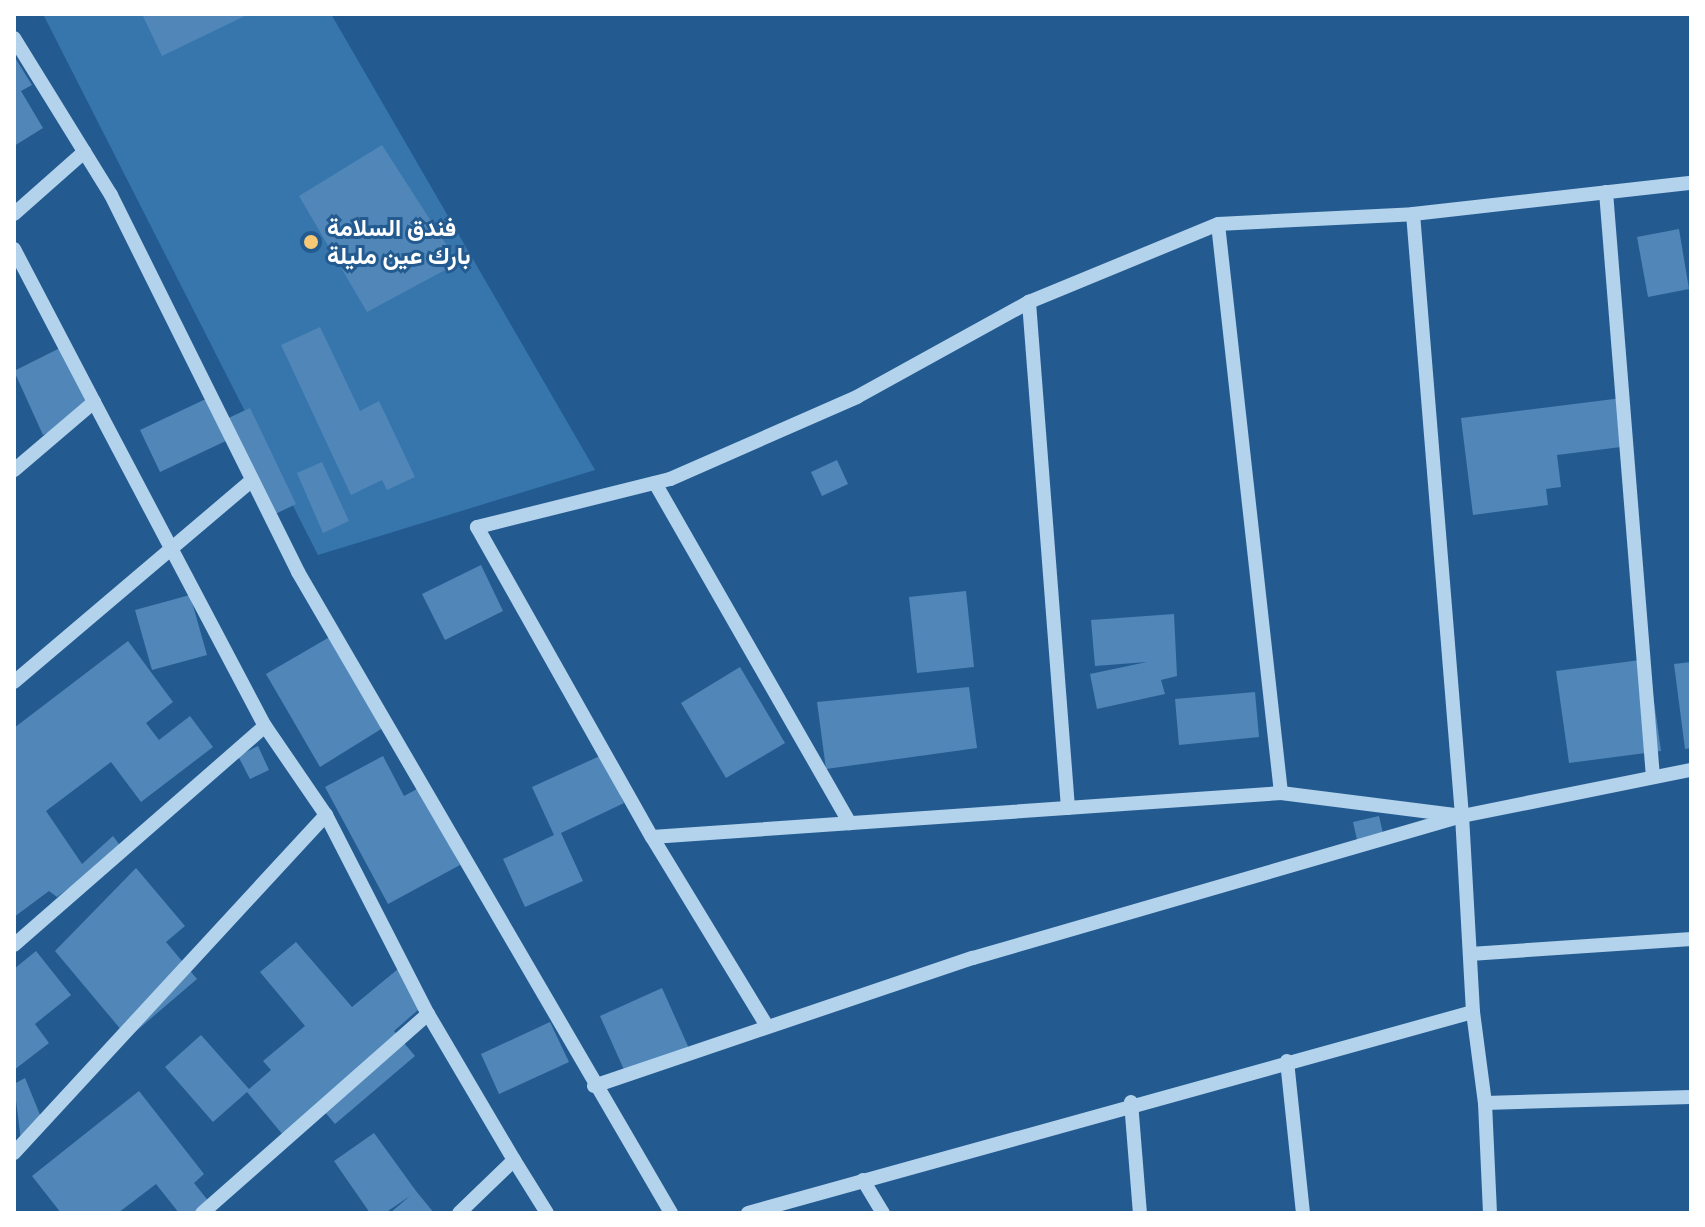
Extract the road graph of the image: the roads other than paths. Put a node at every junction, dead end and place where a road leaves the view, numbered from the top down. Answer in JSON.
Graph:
{"nodes":[{"id":1,"x":14,"y":38,"type":"edge"},
{"id":2,"x":84,"y":152,"type":"junction"},
{"id":3,"x":1691,"y":183,"type":"edge"},
{"id":4,"x":1606,"y":192,"type":"junction"},
{"id":5,"x":14,"y":214,"type":"edge"},
{"id":6,"x":1413,"y":214,"type":"junction"},
{"id":7,"x":1218,"y":224,"type":"junction"},
{"id":8,"x":14,"y":249,"type":"edge"},
{"id":9,"x":1029,"y":302,"type":"junction"},
{"id":10,"x":94,"y":402,"type":"junction"},
{"id":11,"x":14,"y":470,"type":"edge"},
{"id":12,"x":252,"y":480,"type":"junction"},
{"id":13,"x":655,"y":483,"type":"junction"},
{"id":14,"x":168,"y":551,"type":"junction"},
{"id":15,"x":14,"y":682,"type":"edge"},
{"id":16,"x":265,"y":726,"type":"junction"},
{"id":17,"x":1691,"y":770,"type":"edge"},
{"id":18,"x":1653,"y":777,"type":"junction"},
{"id":19,"x":1281,"y":793,"type":"junction"},
{"id":20,"x":1068,"y":808,"type":"junction"},
{"id":21,"x":326,"y":815,"type":"junction"},
{"id":22,"x":1462,"y":816,"type":"junction"},
{"id":23,"x":850,"y":823,"type":"junction"},
{"id":24,"x":652,"y":837,"type":"junction"},
{"id":25,"x":1691,"y":939,"type":"edge"},
{"id":26,"x":14,"y":945,"type":"edge"},
{"id":27,"x":1470,"y":954,"type":"junction"},
{"id":28,"x":1473,"y":1012,"type":"junction"},
{"id":29,"x":428,"y":1014,"type":"junction"},
{"id":30,"x":765,"y":1023,"type":"junction"},
{"id":31,"x":1287,"y":1061,"type":"junction"},
{"id":32,"x":594,"y":1086,"type":"junction"},
{"id":33,"x":1691,"y":1097,"type":"edge"},
{"id":34,"x":1131,"y":1102,"type":"junction"},
{"id":35,"x":1485,"y":1103,"type":"junction"},
{"id":36,"x":14,"y":1153,"type":"edge"},
{"id":37,"x":514,"y":1160,"type":"junction"},
{"id":38,"x":863,"y":1180,"type":"junction"},
{"id":39,"x":202,"y":1213,"type":"edge"},
{"id":40,"x":459,"y":1213,"type":"edge"},
{"id":41,"x":547,"y":1213,"type":"edge"},
{"id":42,"x":671,"y":1213,"type":"edge"},
{"id":43,"x":748,"y":1213,"type":"edge"},
{"id":44,"x":883,"y":1213,"type":"edge"},
{"id":45,"x":1140,"y":1213,"type":"edge"},
{"id":46,"x":1303,"y":1213,"type":"edge"},
{"id":47,"x":1490,"y":1213,"type":"edge"}],
"edges":[{"from":1,"to":2,"type":"street"},
{"from":2,"to":5,"type":"street"},
{"from":2,"to":12,"type":"street"},
{"from":3,"to":4,"type":"street"},
{"from":4,"to":6,"type":"street"},
{"from":4,"to":18,"type":"street"},
{"from":6,"to":7,"type":"street"},
{"from":6,"to":22,"type":"street"},
{"from":7,"to":9,"type":"street"},
{"from":7,"to":19,"type":"street"},
{"from":8,"to":10,"type":"street"},
{"from":9,"to":13,"type":"street"},
{"from":9,"to":20,"type":"street"},
{"from":10,"to":11,"type":"street"},
{"from":10,"to":14,"type":"street"},
{"from":12,"to":14,"type":"street"},
{"from":12,"to":32,"type":"street"},
{"from":13,"to":23,"type":"street"},
{"from":13,"to":24,"type":"street"},
{"from":14,"to":15,"type":"street"},
{"from":14,"to":16,"type":"street"},
{"from":16,"to":21,"type":"street"},
{"from":16,"to":26,"type":"street"},
{"from":17,"to":18,"type":"street"},
{"from":18,"to":22,"type":"street"},
{"from":19,"to":20,"type":"street"},
{"from":19,"to":22,"type":"street"},
{"from":20,"to":23,"type":"street"},
{"from":21,"to":29,"type":"street"},
{"from":21,"to":36,"type":"street"},
{"from":22,"to":27,"type":"street"},
{"from":22,"to":30,"type":"street"},
{"from":23,"to":24,"type":"street"},
{"from":24,"to":30,"type":"street"},
{"from":25,"to":27,"type":"street"},
{"from":27,"to":28,"type":"street"},
{"from":28,"to":31,"type":"street"},
{"from":28,"to":35,"type":"street"},
{"from":29,"to":37,"type":"street"},
{"from":29,"to":39,"type":"street"},
{"from":30,"to":32,"type":"street"},
{"from":31,"to":34,"type":"street"},
{"from":31,"to":46,"type":"street"},
{"from":32,"to":42,"type":"street"},
{"from":33,"to":35,"type":"street"},
{"from":34,"to":38,"type":"street"},
{"from":34,"to":45,"type":"street"},
{"from":35,"to":47,"type":"street"},
{"from":37,"to":40,"type":"street"},
{"from":37,"to":41,"type":"street"},
{"from":38,"to":43,"type":"street"},
{"from":38,"to":44,"type":"street"}]}
